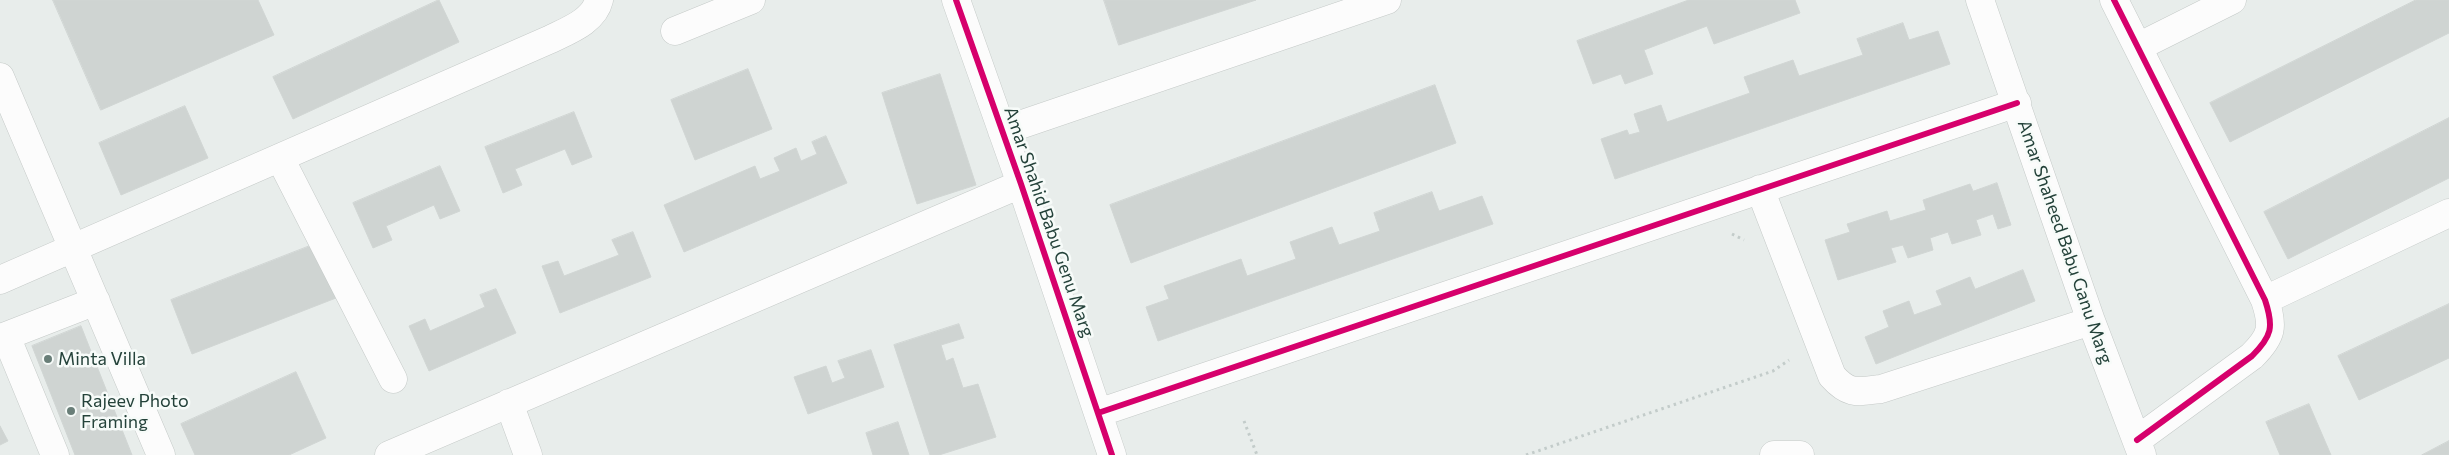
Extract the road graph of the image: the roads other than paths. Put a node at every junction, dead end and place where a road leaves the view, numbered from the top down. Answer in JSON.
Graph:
{"nodes":[{"id":1,"x":750,"y":0,"type":"edge"},
{"id":2,"x":956,"y":0,"type":"edge"},
{"id":3,"x":1387,"y":0,"type":"edge"},
{"id":4,"x":1980,"y":0,"type":"edge"},
{"id":5,"x":2114,"y":0,"type":"edge"},
{"id":6,"x":2232,"y":0,"type":"edge"},
{"id":7,"x":597,"y":2,"type":"edge"},
{"id":8,"x":675,"y":31,"type":"dead end"},
{"id":9,"x":2138,"y":47,"type":"junction"},
{"id":10,"x":0,"y":77,"type":"edge"},
{"id":11,"x":2017,"y":103,"type":"junction"},
{"id":12,"x":1002,"y":131,"type":"junction"},
{"id":13,"x":280,"y":158,"type":"junction"},
{"id":14,"x":1021,"y":184,"type":"junction"},
{"id":15,"x":1760,"y":189,"type":"junction"},
{"id":16,"x":2449,"y":213,"type":"edge"},
{"id":17,"x":74,"y":248,"type":"junction"},
{"id":18,"x":0,"y":280,"type":"edge"},
{"id":19,"x":2265,"y":300,"type":"junction"},
{"id":20,"x":96,"y":301,"type":"junction"},
{"id":21,"x":2091,"y":321,"type":"junction"},
{"id":22,"x":393,"y":379,"type":"dead end"},
{"id":23,"x":509,"y":403,"type":"junction"},
{"id":24,"x":1098,"y":412,"type":"junction"},
{"id":25,"x":2140,"y":447,"type":"edge"},
{"id":26,"x":55,"y":455,"type":"edge"},
{"id":27,"x":160,"y":455,"type":"edge"},
{"id":28,"x":389,"y":455,"type":"edge"},
{"id":29,"x":528,"y":455,"type":"edge"},
{"id":30,"x":1112,"y":455,"type":"edge"},
{"id":31,"x":1774,"y":455,"type":"edge"},
{"id":32,"x":1800,"y":455,"type":"edge"}],
"edges":[{"from":1,"to":8,"type":"street"},
{"from":2,"to":12,"type":"street","name":"Amar Shahid Babu Genu Marg"},
{"from":3,"to":12,"type":"street"},
{"from":4,"to":11,"type":"street","name":"Amar Shaheed Babu Ganu Marg"},
{"from":5,"to":9,"type":"street"},
{"from":6,"to":9,"type":"street"},
{"from":7,"to":13,"type":"street"},
{"from":9,"to":19,"type":"street"},
{"from":10,"to":17,"type":"street"},
{"from":11,"to":15,"type":"street"},
{"from":11,"to":21,"type":"street","name":"Amar Shaheed Babu Ganu Marg"},
{"from":12,"to":14,"type":"street","name":"Amar Shahid Babu Genu Marg"},
{"from":13,"to":17,"type":"street"},
{"from":13,"to":22,"type":"street"},
{"from":14,"to":23,"type":"street"},
{"from":14,"to":24,"type":"street","name":"Amar Shahid Babu Genu Marg"},
{"from":15,"to":21,"type":"street"},
{"from":15,"to":24,"type":"street"},
{"from":16,"to":19,"type":"street"},
{"from":17,"to":18,"type":"street"},
{"from":17,"to":20,"type":"street"},
{"from":19,"to":25,"type":"street"},
{"from":20,"to":26,"type":"street"},
{"from":20,"to":27,"type":"street"},
{"from":21,"to":25,"type":"street","name":"Amar Shaheed Babu Ganu Marg"},
{"from":23,"to":28,"type":"street"},
{"from":23,"to":29,"type":"street"},
{"from":24,"to":30,"type":"street","name":"Amar Shahid Babu Genu Marg"},
{"from":31,"to":32,"type":"street"}]}
